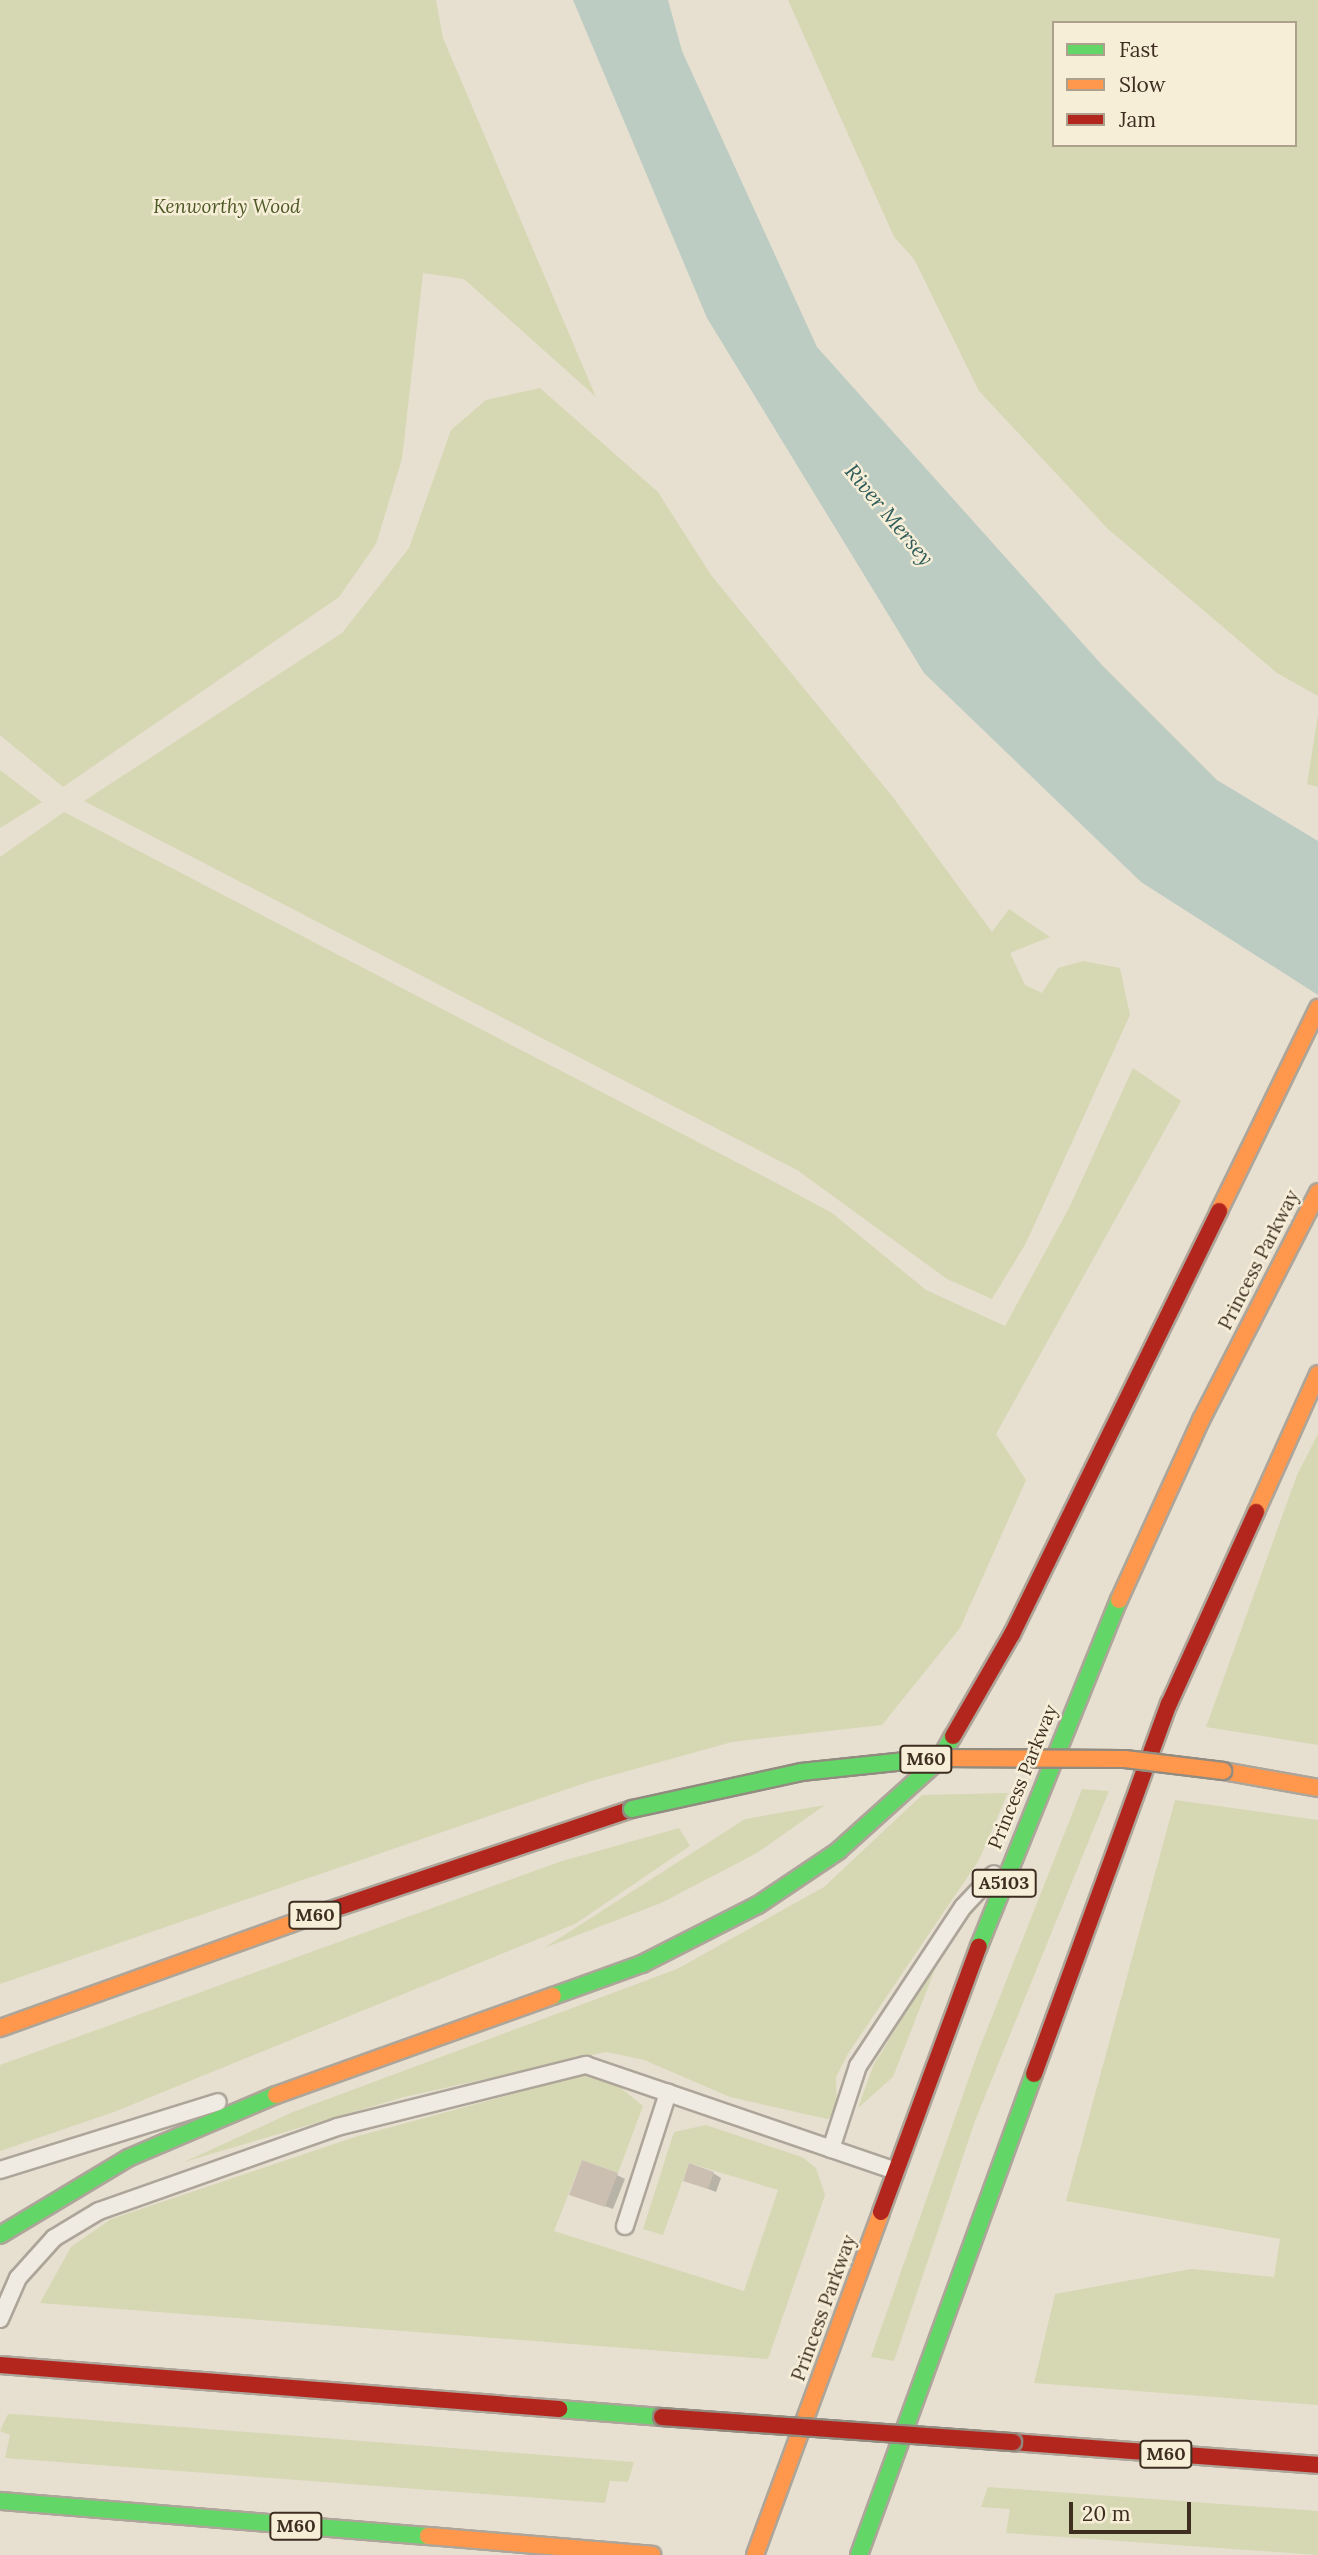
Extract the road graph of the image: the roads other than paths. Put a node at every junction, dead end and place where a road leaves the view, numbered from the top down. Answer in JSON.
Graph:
{"nodes":[{"id":1,"x":1318,"y":1007,"type":"edge"},
{"id":2,"x":1318,"y":1192,"type":"edge"},
{"id":3,"x":1318,"y":1374,"type":"edge"},
{"id":4,"x":1318,"y":1788,"type":"edge"},
{"id":5,"x":1016,"y":1852,"type":"junction"},
{"id":6,"x":0,"y":2028,"type":"edge"},
{"id":7,"x":302,"y":2084,"type":"junction"},
{"id":8,"x":668,"y":2092,"type":"junction"},
{"id":9,"x":831,"y":2149,"type":"junction"},
{"id":10,"x":0,"y":2170,"type":"edge"},
{"id":11,"x":896,"y":2171,"type":"junction"},
{"id":12,"x":625,"y":2226,"type":"dead end"},
{"id":13,"x":0,"y":2235,"type":"edge"},
{"id":14,"x":0,"y":2319,"type":"edge"},
{"id":15,"x":0,"y":2365,"type":"edge"},
{"id":16,"x":1318,"y":2465,"type":"edge"},
{"id":17,"x":0,"y":2501,"type":"edge"},
{"id":18,"x":652,"y":2555,"type":"edge"},
{"id":19,"x":755,"y":2555,"type":"edge"},
{"id":20,"x":859,"y":2555,"type":"edge"}],
"edges":[{"from":1,"to":7,"type":"highway"},
{"from":2,"to":5,"type":"highway","name":"Princess Parkway","number":"A5103"},
{"from":3,"to":20,"type":"highway"},
{"from":4,"to":6,"type":"highway","number":"M60","bridge":true},
{"from":5,"to":9,"type":"lane"},
{"from":5,"to":11,"type":"highway","name":"Princess Parkway","number":"A5103"},
{"from":7,"to":10,"type":"lane"},
{"from":7,"to":13,"type":"highway"},
{"from":8,"to":9,"type":"lane"},
{"from":8,"to":12,"type":"lane"},
{"from":8,"to":14,"type":"lane"},
{"from":9,"to":11,"type":"lane"},
{"from":11,"to":19,"type":"highway","name":"Princess Parkway","number":"A5103"},
{"from":15,"to":16,"type":"highway","number":"M60","bridge":true},
{"from":17,"to":18,"type":"highway","number":"M60"}]}
